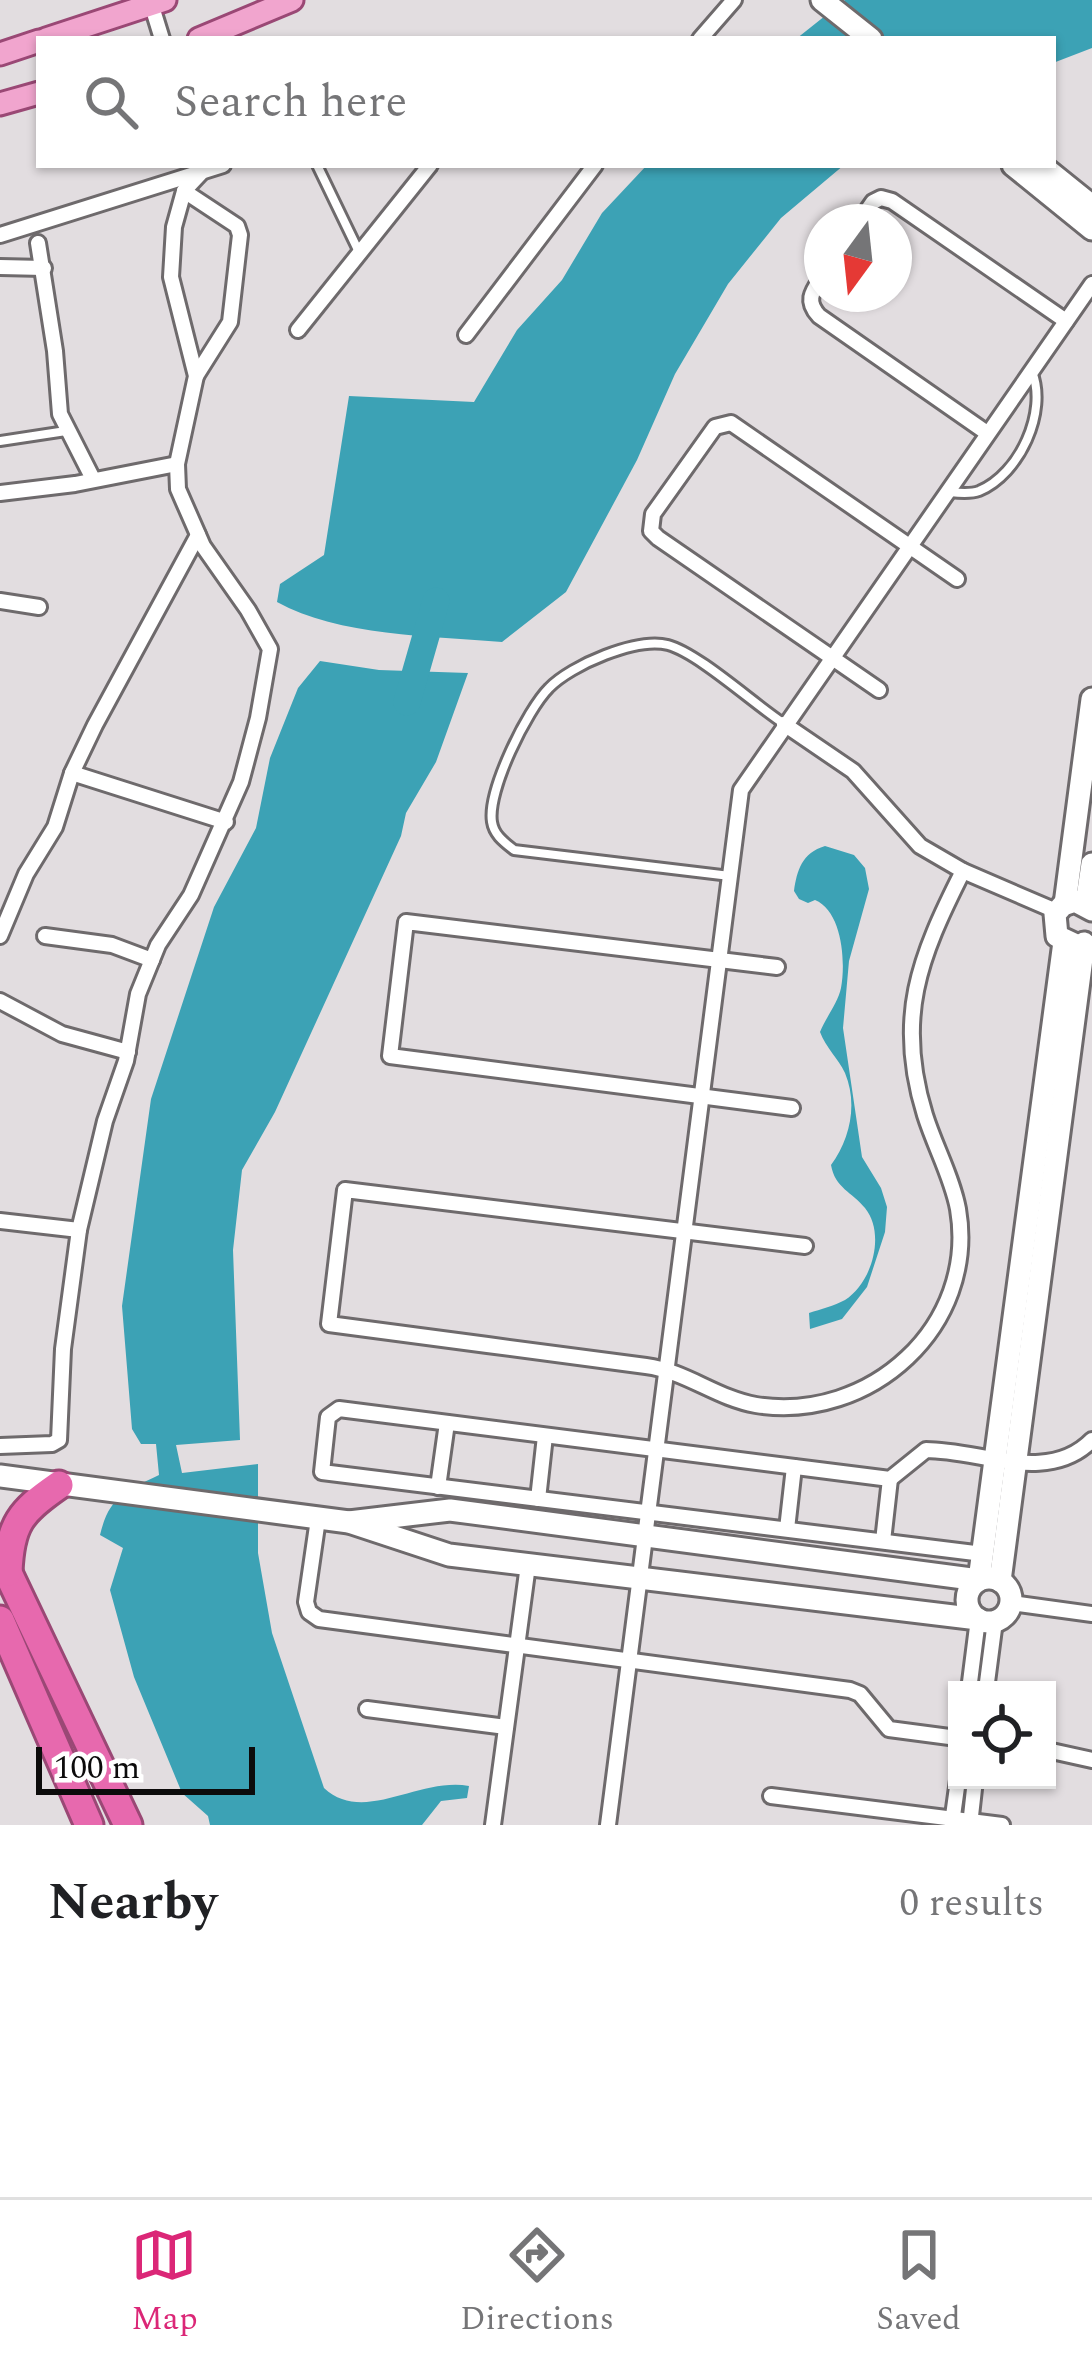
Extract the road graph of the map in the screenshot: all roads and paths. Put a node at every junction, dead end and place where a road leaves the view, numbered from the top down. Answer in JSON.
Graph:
{"nodes":[{"id":1,"x":292,"y":0,"type":"edge"},
{"id":2,"x":734,"y":0,"type":"edge"},
{"id":3,"x":821,"y":0,"type":"edge"},
{"id":4,"x":155,"y":2,"type":"edge"},
{"id":5,"x":54,"y":36,"type":"edge"},
{"id":6,"x":161,"y":36,"type":"edge"},
{"id":7,"x":207,"y":36,"type":"edge"},
{"id":8,"x":703,"y":36,"type":"edge"},
{"id":9,"x":867,"y":36,"type":"edge"},
{"id":10,"x":36,"y":42,"type":"edge"},
{"id":11,"x":0,"y":54,"type":"edge"},
{"id":12,"x":36,"y":94,"type":"edge"},
{"id":13,"x":0,"y":104,"type":"edge"},
{"id":14,"x":318,"y":168,"type":"edge"},
{"id":15,"x":428,"y":168,"type":"edge"},
{"id":16,"x":593,"y":168,"type":"edge"},
{"id":17,"x":1017,"y":168,"type":"edge"},
{"id":18,"x":1045,"y":168,"type":"edge"},
{"id":19,"x":199,"y":170,"type":"edge"},
{"id":20,"x":184,"y":191,"type":"junction"},
{"id":21,"x":1092,"y":206,"type":"edge"},
{"id":22,"x":912,"y":215,"type":"edge"},
{"id":23,"x":1092,"y":229,"type":"edge"},
{"id":24,"x":0,"y":235,"type":"edge"},
{"id":25,"x":38,"y":243,"type":"dead end"},
{"id":26,"x":360,"y":253,"type":"junction"},
{"id":27,"x":0,"y":267,"type":"edge"},
{"id":28,"x":44,"y":268,"type":"junction"},
{"id":29,"x":1092,"y":284,"type":"edge"},
{"id":30,"x":815,"y":312,"type":"edge"},
{"id":31,"x":1066,"y":321,"type":"junction"},
{"id":32,"x":298,"y":330,"type":"dead end"},
{"id":33,"x":466,"y":335,"type":"dead end"},
{"id":34,"x":1031,"y":371,"type":"junction"},
{"id":35,"x":196,"y":376,"type":"junction"},
{"id":36,"x":67,"y":430,"type":"junction"},
{"id":37,"x":988,"y":433,"type":"junction"},
{"id":38,"x":0,"y":441,"type":"edge"},
{"id":39,"x":177,"y":464,"type":"junction"},
{"id":40,"x":93,"y":479,"type":"junction"},
{"id":41,"x":946,"y":491,"type":"junction"},
{"id":42,"x":0,"y":493,"type":"edge"},
{"id":43,"x":198,"y":535,"type":"junction"},
{"id":44,"x":909,"y":544,"type":"junction"},
{"id":45,"x":957,"y":579,"type":"dead end"},
{"id":46,"x":0,"y":598,"type":"edge"},
{"id":47,"x":39,"y":607,"type":"dead end"},
{"id":48,"x":832,"y":658,"type":"junction"},
{"id":49,"x":879,"y":690,"type":"dead end"},
{"id":50,"x":1092,"y":702,"type":"edge"},
{"id":51,"x":784,"y":724,"type":"junction"},
{"id":52,"x":72,"y":773,"type":"junction"},
{"id":53,"x":226,"y":822,"type":"junction"},
{"id":54,"x":1084,"y":828,"type":"edge"},
{"id":55,"x":1092,"y":864,"type":"edge"},
{"id":56,"x":963,"y":872,"type":"junction"},
{"id":57,"x":730,"y":876,"type":"junction"},
{"id":58,"x":1073,"y":907,"type":"edge"},
{"id":59,"x":0,"y":936,"type":"edge"},
{"id":60,"x":46,"y":936,"type":"dead end"},
{"id":61,"x":1080,"y":940,"type":"edge"},
{"id":62,"x":152,"y":960,"type":"junction"},
{"id":63,"x":720,"y":960,"type":"junction"},
{"id":64,"x":777,"y":967,"type":"dead end"},
{"id":65,"x":0,"y":1001,"type":"edge"},
{"id":66,"x":127,"y":1057,"type":"junction"},
{"id":67,"x":703,"y":1097,"type":"junction"},
{"id":68,"x":792,"y":1108,"type":"dead end"},
{"id":69,"x":0,"y":1221,"type":"edge"},
{"id":70,"x":79,"y":1230,"type":"junction"},
{"id":71,"x":687,"y":1232,"type":"junction"},
{"id":72,"x":806,"y":1246,"type":"dead end"},
{"id":73,"x":667,"y":1368,"type":"junction"},
{"id":74,"x":447,"y":1423,"type":"junction"},
{"id":75,"x":545,"y":1436,"type":"junction"},
{"id":76,"x":1092,"y":1440,"type":"edge"},
{"id":77,"x":0,"y":1446,"type":"edge"},
{"id":78,"x":656,"y":1450,"type":"junction"},
{"id":79,"x":1006,"y":1459,"type":"junction"},
{"id":80,"x":794,"y":1467,"type":"junction"},
{"id":81,"x":0,"y":1476,"type":"edge"},
{"id":82,"x":890,"y":1479,"type":"junction"},
{"id":83,"x":71,"y":1487,"type":"junction"},
{"id":84,"x":438,"y":1487,"type":"junction"},
{"id":85,"x":538,"y":1499,"type":"junction"},
{"id":86,"x":318,"y":1519,"type":"junction"},
{"id":87,"x":349,"y":1522,"type":"junction"},
{"id":88,"x":646,"y":1523,"type":"junction"},
{"id":89,"x":787,"y":1529,"type":"junction"},
{"id":90,"x":883,"y":1541,"type":"junction"},
{"id":91,"x":983,"y":1554,"type":"junction"},
{"id":92,"x":4,"y":1564,"type":"edge"},
{"id":93,"x":528,"y":1565,"type":"junction"},
{"id":94,"x":638,"y":1578,"type":"junction"},
{"id":95,"x":990,"y":1581,"type":"junction"},
{"id":96,"x":1011,"y":1603,"type":"junction"},
{"id":97,"x":1092,"y":1614,"type":"edge"},
{"id":98,"x":0,"y":1620,"type":"edge"},
{"id":99,"x":987,"y":1620,"type":"junction"},
{"id":100,"x":517,"y":1646,"type":"junction"},
{"id":101,"x":627,"y":1660,"type":"junction"},
{"id":102,"x":971,"y":1681,"type":"edge"},
{"id":103,"x":986,"y":1681,"type":"edge"},
{"id":104,"x":367,"y":1708,"type":"dead end"},
{"id":105,"x":506,"y":1727,"type":"junction"},
{"id":106,"x":948,"y":1737,"type":"edge"},
{"id":107,"x":1056,"y":1752,"type":"edge"},
{"id":108,"x":1092,"y":1760,"type":"edge"},
{"id":109,"x":957,"y":1789,"type":"edge"},
{"id":110,"x":974,"y":1789,"type":"edge"},
{"id":111,"x":771,"y":1796,"type":"dead end"},
{"id":112,"x":952,"y":1822,"type":"edge"},
{"id":113,"x":970,"y":1823,"type":"edge"},
{"id":114,"x":89,"y":1825,"type":"edge"},
{"id":115,"x":128,"y":1825,"type":"edge"},
{"id":116,"x":493,"y":1825,"type":"edge"},
{"id":117,"x":608,"y":1825,"type":"edge"},
{"id":118,"x":1002,"y":1825,"type":"edge"}],
"edges":[{"from":1,"to":7,"type":"main road"},
{"from":2,"to":8,"type":"street"},
{"from":3,"to":9,"type":"street"},
{"from":4,"to":5,"type":"main road"},
{"from":4,"to":6,"type":"street"},
{"from":10,"to":11,"type":"main road"},
{"from":12,"to":13,"type":"main road"},
{"from":14,"to":26,"type":"lane"},
{"from":15,"to":26,"type":"street"},
{"from":16,"to":33,"type":"street"},
{"from":17,"to":23,"type":"street"},
{"from":18,"to":21,"type":"street"},
{"from":19,"to":20,"type":"street"},
{"from":19,"to":24,"type":"street"},
{"from":20,"to":35,"type":"street"},
{"from":20,"to":35,"type":"street"},
{"from":22,"to":31,"type":"street"},
{"from":25,"to":28,"type":"street"},
{"from":26,"to":32,"type":"street"},
{"from":27,"to":28,"type":"street"},
{"from":28,"to":36,"type":"street"},
{"from":29,"to":31,"type":"street"},
{"from":30,"to":37,"type":"street"},
{"from":31,"to":34,"type":"street"},
{"from":34,"to":37,"type":"street"},
{"from":34,"to":41,"type":"lane"},
{"from":35,"to":39,"type":"street"},
{"from":36,"to":38,"type":"lane"},
{"from":36,"to":40,"type":"street"},
{"from":37,"to":41,"type":"street"},
{"from":39,"to":40,"type":"street"},
{"from":39,"to":43,"type":"street"},
{"from":40,"to":42,"type":"street"},
{"from":41,"to":44,"type":"street"},
{"from":43,"to":52,"type":"street"},
{"from":43,"to":53,"type":"street"},
{"from":44,"to":45,"type":"street"},
{"from":44,"to":48,"type":"street"},
{"from":44,"to":48,"type":"street"},
{"from":46,"to":47,"type":"street"},
{"from":48,"to":49,"type":"street"},
{"from":48,"to":51,"type":"street"},
{"from":50,"to":54,"type":"street"},
{"from":51,"to":56,"type":"street"},
{"from":51,"to":57,"type":"street"},
{"from":51,"to":57,"type":"lane"},
{"from":52,"to":53,"type":"street"},
{"from":52,"to":59,"type":"street"},
{"from":53,"to":62,"type":"street"},
{"from":54,"to":58,"type":"street"},
{"from":55,"to":58,"type":"street"},
{"from":56,"to":58,"type":"street"},
{"from":56,"to":73,"type":"street"},
{"from":57,"to":63,"type":"street"},
{"from":58,"to":61,"type":"street"},
{"from":60,"to":62,"type":"street"},
{"from":61,"to":79,"type":"street"},
{"from":62,"to":66,"type":"street"},
{"from":63,"to":64,"type":"street"},
{"from":63,"to":67,"type":"street"},
{"from":63,"to":67,"type":"street"},
{"from":65,"to":66,"type":"street"},
{"from":66,"to":70,"type":"street"},
{"from":67,"to":68,"type":"street"},
{"from":67,"to":71,"type":"street"},
{"from":69,"to":70,"type":"street"},
{"from":70,"to":77,"type":"street"},
{"from":71,"to":72,"type":"street"},
{"from":71,"to":73,"type":"street"},
{"from":71,"to":73,"type":"street"},
{"from":73,"to":78,"type":"street"},
{"from":74,"to":75,"type":"street"},
{"from":74,"to":84,"type":"street"},
{"from":74,"to":84,"type":"street"},
{"from":75,"to":78,"type":"street"},
{"from":75,"to":85,"type":"street"},
{"from":76,"to":79,"type":"street"},
{"from":78,"to":80,"type":"street"},
{"from":78,"to":88,"type":"street"},
{"from":79,"to":82,"type":"street"},
{"from":79,"to":91,"type":"street"},
{"from":79,"to":95,"type":"street"},
{"from":80,"to":82,"type":"street"},
{"from":80,"to":89,"type":"street"},
{"from":81,"to":83,"type":"street"},
{"from":82,"to":90,"type":"street"},
{"from":83,"to":86,"type":"street"},
{"from":83,"to":92,"type":"highway"},
{"from":84,"to":85,"type":"street"},
{"from":85,"to":88,"type":"street"},
{"from":86,"to":87,"type":"street"},
{"from":86,"to":100,"type":"street"},
{"from":87,"to":88,"type":"street"},
{"from":87,"to":93,"type":"street"},
{"from":88,"to":89,"type":"street"},
{"from":88,"to":94,"type":"street"},
{"from":88,"to":95,"type":"street"},
{"from":89,"to":90,"type":"street"},
{"from":90,"to":91,"type":"street"},
{"from":91,"to":95,"type":"street"},
{"from":92,"to":115,"type":"highway"},
{"from":93,"to":94,"type":"street"},
{"from":93,"to":100,"type":"street"},
{"from":94,"to":99,"type":"street"},
{"from":94,"to":101,"type":"street"},
{"from":95,"to":96,"type":"street"},
{"from":95,"to":99,"type":"street"},
{"from":96,"to":97,"type":"street"},
{"from":96,"to":99,"type":"street"},
{"from":98,"to":114,"type":"highway"},
{"from":99,"to":102,"type":"street"},
{"from":99,"to":103,"type":"street"},
{"from":100,"to":101,"type":"street"},
{"from":100,"to":105,"type":"street"},
{"from":101,"to":106,"type":"street"},
{"from":101,"to":117,"type":"street"},
{"from":104,"to":105,"type":"street"},
{"from":105,"to":116,"type":"street"},
{"from":107,"to":108,"type":"street"},
{"from":109,"to":112,"type":"street"},
{"from":110,"to":113,"type":"street"},
{"from":111,"to":112,"type":"street"},
{"from":112,"to":113,"type":"street"},
{"from":113,"to":118,"type":"street"}]}
